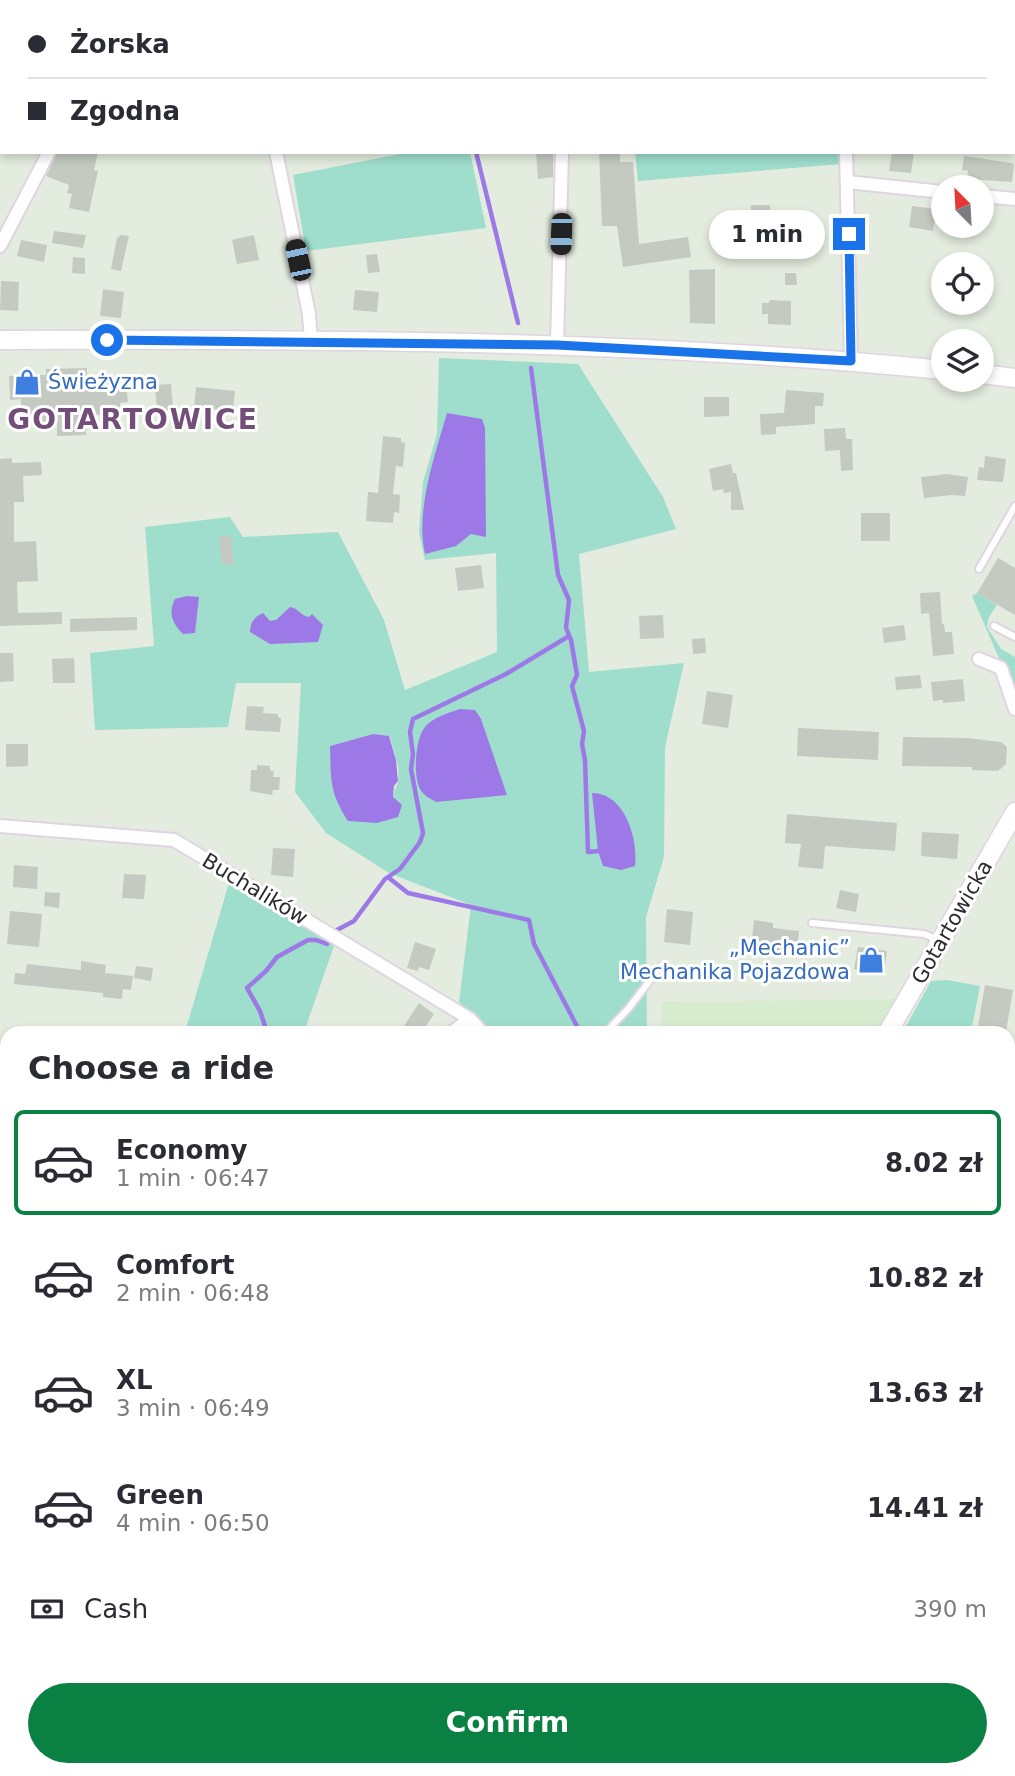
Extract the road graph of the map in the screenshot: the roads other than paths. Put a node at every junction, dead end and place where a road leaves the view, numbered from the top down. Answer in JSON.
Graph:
{"nodes":[{"id":1,"x":48,"y":154,"type":"edge"},
{"id":2,"x":276,"y":154,"type":"edge"},
{"id":3,"x":562,"y":154,"type":"edge"},
{"id":4,"x":846,"y":154,"type":"edge"},
{"id":5,"x":847,"y":182,"type":"junction"},
{"id":6,"x":931,"y":191,"type":"edge"},
{"id":7,"x":994,"y":197,"type":"edge"},
{"id":8,"x":1015,"y":199,"type":"edge"},
{"id":9,"x":0,"y":246,"type":"edge"},
{"id":10,"x":0,"y":340,"type":"edge"},
{"id":11,"x":311,"y":341,"type":"junction"},
{"id":12,"x":557,"y":345,"type":"junction"},
{"id":13,"x":851,"y":361,"type":"junction"},
{"id":14,"x":931,"y":369,"type":"edge"},
{"id":15,"x":994,"y":375,"type":"edge"},
{"id":16,"x":1015,"y":378,"type":"edge"},
{"id":17,"x":1015,"y":506,"type":"edge"},
{"id":18,"x":979,"y":569,"type":"dead end"},
{"id":19,"x":994,"y":626,"type":"dead end"},
{"id":20,"x":1015,"y":637,"type":"edge"},
{"id":21,"x":979,"y":659,"type":"dead end"},
{"id":22,"x":1015,"y":709,"type":"edge"},
{"id":23,"x":1015,"y":812,"type":"edge"},
{"id":24,"x":0,"y":826,"type":"edge"},
{"id":25,"x":812,"y":923,"type":"dead end"},
{"id":26,"x":941,"y":941,"type":"junction"},
{"id":27,"x":661,"y":966,"type":"dead end"},
{"id":28,"x":470,"y":1018,"type":"junction"},
{"id":29,"x":460,"y":1026,"type":"edge"},
{"id":30,"x":477,"y":1026,"type":"edge"},
{"id":31,"x":612,"y":1026,"type":"edge"},
{"id":32,"x":891,"y":1026,"type":"edge"}],
"edges":[{"from":1,"to":9,"type":"street"},
{"from":2,"to":11,"type":"street"},
{"from":3,"to":12,"type":"street"},
{"from":4,"to":5,"type":"street"},
{"from":5,"to":6,"type":"street"},
{"from":5,"to":13,"type":"street"},
{"from":7,"to":8,"type":"street"},
{"from":10,"to":11,"type":"main road"},
{"from":11,"to":12,"type":"main road"},
{"from":12,"to":13,"type":"main road"},
{"from":13,"to":14,"type":"main road"},
{"from":15,"to":16,"type":"main road"},
{"from":17,"to":18,"type":"lane"},
{"from":19,"to":20,"type":"lane"},
{"from":21,"to":22,"type":"street"},
{"from":23,"to":26,"type":"main road","name":"Gotartowicka"},
{"from":24,"to":28,"type":"street","name":"Buchalików"},
{"from":25,"to":26,"type":"lane"},
{"from":26,"to":32,"type":"main road","name":"Gotartowicka"},
{"from":27,"to":31,"type":"lane"},
{"from":28,"to":29,"type":"street"},
{"from":28,"to":30,"type":"street","name":"Buchalików"}]}
